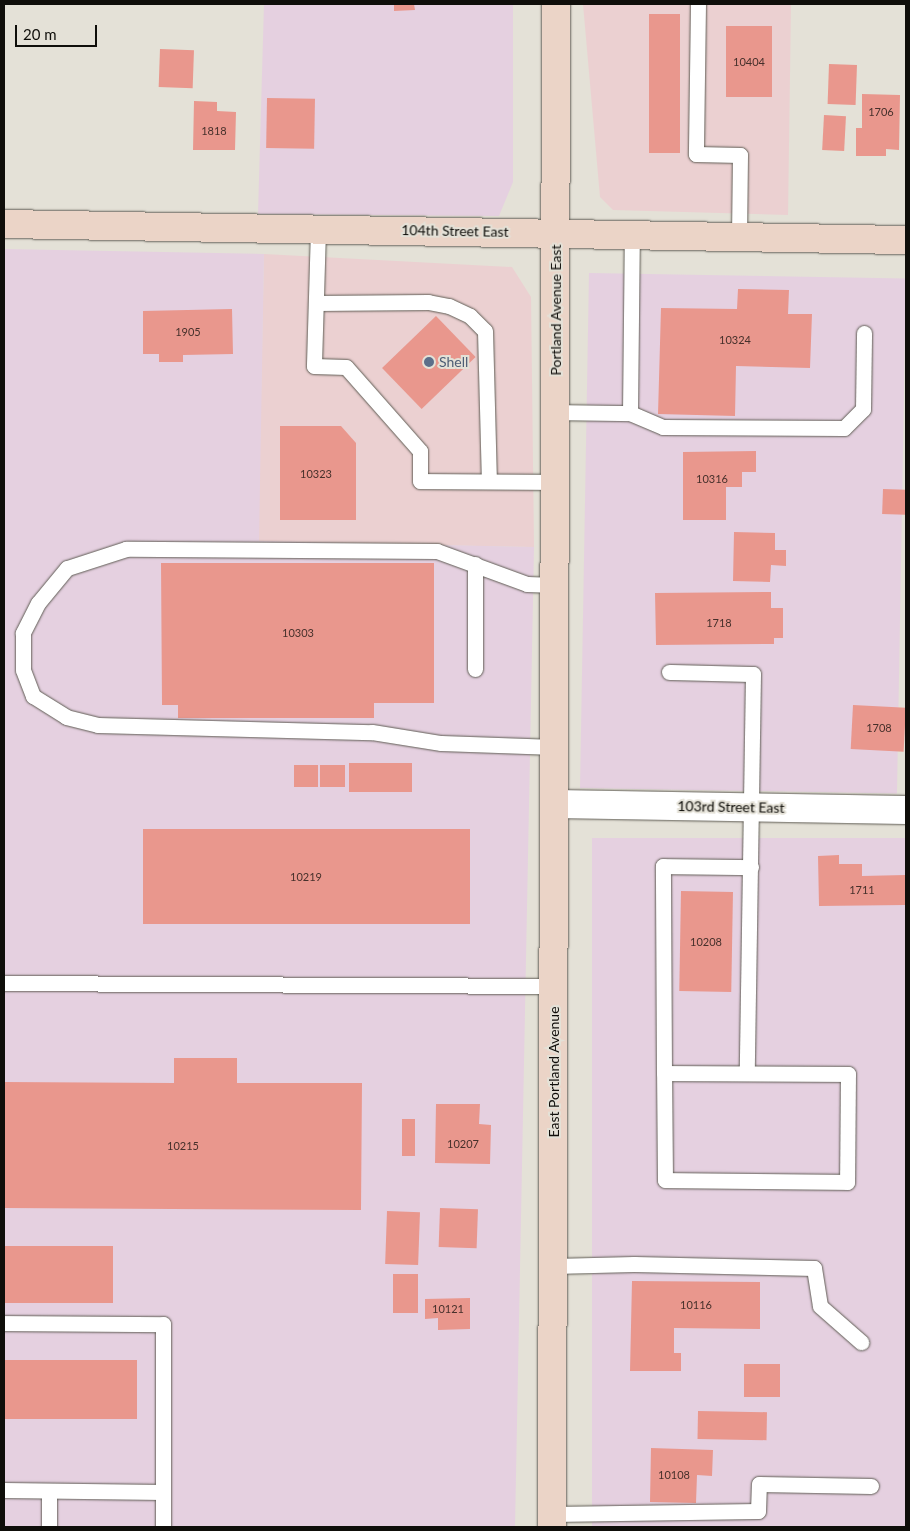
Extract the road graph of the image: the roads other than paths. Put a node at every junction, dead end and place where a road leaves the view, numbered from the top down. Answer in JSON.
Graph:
{"nodes":[{"id":1,"x":556,"y":4,"type":"edge"},
{"id":2,"x":698,"y":4,"type":"edge"},
{"id":3,"x":4,"y":224,"type":"edge"},
{"id":4,"x":318,"y":229,"type":"junction"},
{"id":5,"x":556,"y":232,"type":"junction"},
{"id":6,"x":632,"y":234,"type":"junction"},
{"id":7,"x":739,"y":236,"type":"junction"},
{"id":8,"x":906,"y":240,"type":"edge"},
{"id":9,"x":316,"y":303,"type":"junction"},
{"id":10,"x":864,"y":333,"type":"dead end"},
{"id":11,"x":556,"y":412,"type":"junction"},
{"id":12,"x":630,"y":413,"type":"junction"},
{"id":13,"x":489,"y":481,"type":"junction"},
{"id":14,"x":555,"y":482,"type":"junction"},
{"id":15,"x":475,"y":564,"type":"junction"},
{"id":16,"x":555,"y":585,"type":"junction"},
{"id":17,"x":555,"y":617,"type":"joint"},
{"id":18,"x":475,"y":669,"type":"dead end"},
{"id":19,"x":669,"y":672,"type":"dead end"},
{"id":20,"x":555,"y":747,"type":"junction"},
{"id":21,"x":555,"y":804,"type":"junction"},
{"id":22,"x":752,"y":807,"type":"junction"},
{"id":23,"x":906,"y":810,"type":"edge"},
{"id":24,"x":751,"y":867,"type":"junction"},
{"id":25,"x":4,"y":983,"type":"edge"},
{"id":26,"x":554,"y":986,"type":"junction"},
{"id":27,"x":664,"y":1073,"type":"junction"},
{"id":28,"x":748,"y":1073,"type":"junction"},
{"id":29,"x":553,"y":1266,"type":"junction"},
{"id":30,"x":4,"y":1323,"type":"edge"},
{"id":31,"x":862,"y":1342,"type":"dead end"},
{"id":32,"x":871,"y":1486,"type":"dead end"},
{"id":33,"x":4,"y":1490,"type":"edge"},
{"id":34,"x":50,"y":1491,"type":"junction"},
{"id":35,"x":163,"y":1492,"type":"junction"},
{"id":36,"x":552,"y":1520,"type":"edge"},
{"id":37,"x":49,"y":1527,"type":"edge"},
{"id":38,"x":163,"y":1527,"type":"edge"}],
"edges":[{"from":1,"to":5,"type":"main road","name":"Portland Avenue East"},
{"from":2,"to":7,"type":"lane"},
{"from":3,"to":4,"type":"main road","name":"104th Street East"},
{"from":4,"to":5,"type":"main road","name":"104th Street East"},
{"from":4,"to":9,"type":"lane"},
{"from":5,"to":6,"type":"main road","name":"104th Street East"},
{"from":5,"to":11,"type":"main road","name":"Portland Avenue East"},
{"from":6,"to":7,"type":"main road","name":"104th Street East"},
{"from":6,"to":12,"type":"lane"},
{"from":7,"to":8,"type":"main road","name":"104th Street East"},
{"from":9,"to":13,"type":"lane"},
{"from":9,"to":13,"type":"lane"},
{"from":10,"to":12,"type":"lane"},
{"from":11,"to":12,"type":"lane"},
{"from":11,"to":14,"type":"main road","name":"Portland Avenue East"},
{"from":13,"to":14,"type":"lane"},
{"from":14,"to":16,"type":"main road","name":"Portland Avenue East"},
{"from":15,"to":16,"type":"lane"},
{"from":15,"to":18,"type":"lane"},
{"from":15,"to":20,"type":"lane"},
{"from":16,"to":17,"type":"main road","name":"Portland Avenue East"},
{"from":17,"to":20,"type":"main road","name":"East Portland Avenue"},
{"from":19,"to":22,"type":"lane"},
{"from":20,"to":21,"type":"main road","name":"East Portland Avenue"},
{"from":21,"to":22,"type":"street","name":"103rd Street East"},
{"from":21,"to":26,"type":"main road","name":"East Portland Avenue"},
{"from":22,"to":23,"type":"street","name":"103rd Street East"},
{"from":22,"to":24,"type":"lane"},
{"from":24,"to":27,"type":"lane"},
{"from":24,"to":28,"type":"lane"},
{"from":25,"to":26,"type":"lane"},
{"from":26,"to":29,"type":"main road","name":"East Portland Avenue"},
{"from":27,"to":28,"type":"lane"},
{"from":27,"to":28,"type":"lane"},
{"from":29,"to":31,"type":"lane"},
{"from":29,"to":36,"type":"main road","name":"East Portland Avenue"},
{"from":30,"to":35,"type":"lane"},
{"from":32,"to":36,"type":"lane"},
{"from":33,"to":34,"type":"lane"},
{"from":34,"to":35,"type":"lane"},
{"from":34,"to":37,"type":"lane"},
{"from":35,"to":38,"type":"lane"}]}
